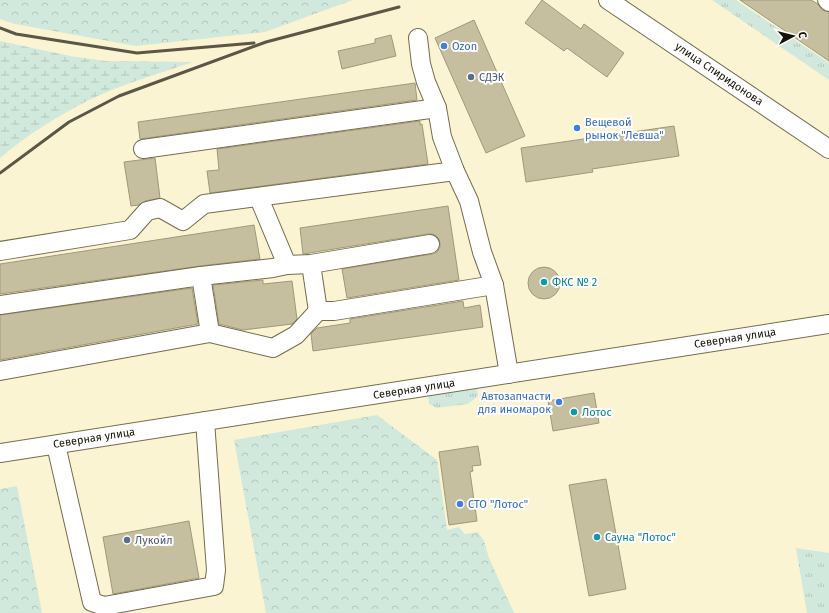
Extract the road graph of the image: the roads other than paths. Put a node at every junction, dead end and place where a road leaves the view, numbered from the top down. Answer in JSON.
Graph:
{"nodes":[{"id":1,"x":608,"y":0,"type":"edge"},
{"id":2,"x":418,"y":38,"type":"dead end"},
{"id":3,"x":437,"y":108,"type":"junction"},
{"id":4,"x":143,"y":149,"type":"dead end"},
{"id":5,"x":829,"y":149,"type":"edge"},
{"id":6,"x":455,"y":171,"type":"junction"},
{"id":7,"x":259,"y":198,"type":"junction"},
{"id":8,"x":430,"y":244,"type":"dead end"},
{"id":9,"x":0,"y":252,"type":"edge"},
{"id":10,"x":311,"y":264,"type":"junction"},
{"id":11,"x":287,"y":265,"type":"junction"},
{"id":12,"x":201,"y":276,"type":"junction"},
{"id":13,"x":494,"y":285,"type":"junction"},
{"id":14,"x":0,"y":305,"type":"edge"},
{"id":15,"x":318,"y":311,"type":"junction"},
{"id":16,"x":829,"y":317,"type":"edge"},
{"id":17,"x":829,"y":324,"type":"edge"},
{"id":18,"x":808,"y":327,"type":"junction"},
{"id":19,"x":210,"y":333,"type":"junction"},
{"id":20,"x":0,"y":371,"type":"edge"},
{"id":21,"x":509,"y":374,"type":"junction"},
{"id":22,"x":205,"y":421,"type":"junction"},
{"id":23,"x":56,"y":444,"type":"junction"},
{"id":24,"x":0,"y":453,"type":"edge"}],
"edges":[{"from":1,"to":5,"type":"street","name":"улица Спиридонова"},
{"from":2,"to":3,"type":"street"},
{"from":3,"to":4,"type":"street"},
{"from":3,"to":6,"type":"street"},
{"from":6,"to":7,"type":"street"},
{"from":6,"to":13,"type":"street"},
{"from":7,"to":9,"type":"street"},
{"from":7,"to":11,"type":"street"},
{"from":8,"to":10,"type":"street"},
{"from":10,"to":11,"type":"street"},
{"from":10,"to":15,"type":"street"},
{"from":11,"to":12,"type":"street"},
{"from":12,"to":14,"type":"street"},
{"from":12,"to":19,"type":"street"},
{"from":13,"to":15,"type":"street"},
{"from":13,"to":21,"type":"street"},
{"from":15,"to":19,"type":"street"},
{"from":16,"to":18,"type":"street"},
{"from":17,"to":18,"type":"street","name":"Северная улица"},
{"from":18,"to":21,"type":"street","name":"Северная улица"},
{"from":19,"to":20,"type":"street"},
{"from":21,"to":22,"type":"street","name":"Северная улица"},
{"from":22,"to":23,"type":"street","name":"Северная улица"},
{"from":22,"to":23,"type":"street"},
{"from":23,"to":24,"type":"street","name":"Северная улица"}]}
